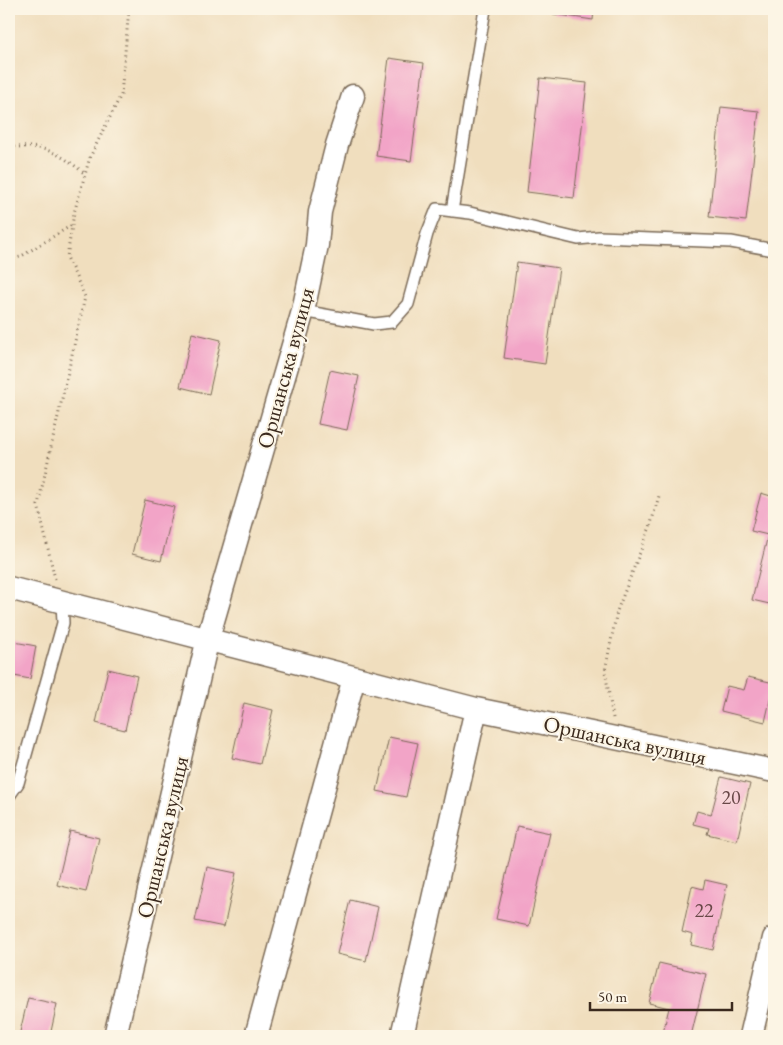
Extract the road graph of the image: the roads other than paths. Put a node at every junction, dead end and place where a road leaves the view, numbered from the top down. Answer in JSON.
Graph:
{"nodes":[{"id":1,"x":485,"y":9,"type":"edge"},
{"id":2,"x":353,"y":96,"type":"dead end"},
{"id":3,"x":452,"y":211,"type":"junction"},
{"id":4,"x":774,"y":250,"type":"edge"},
{"id":5,"x":303,"y":311,"type":"junction"},
{"id":6,"x":9,"y":588,"type":"edge"},
{"id":7,"x":62,"y":602,"type":"junction"},
{"id":8,"x":208,"y":638,"type":"junction"},
{"id":9,"x":354,"y":678,"type":"junction"},
{"id":10,"x":476,"y":709,"type":"junction"},
{"id":11,"x":774,"y":771,"type":"edge"},
{"id":12,"x":9,"y":796,"type":"edge"},
{"id":13,"x":774,"y":938,"type":"edge"},
{"id":14,"x":115,"y":1036,"type":"edge"},
{"id":15,"x":256,"y":1036,"type":"edge"},
{"id":16,"x":402,"y":1036,"type":"edge"},
{"id":17,"x":751,"y":1036,"type":"edge"}],
"edges":[{"from":1,"to":3,"type":"lane"},
{"from":2,"to":5,"type":"street","name":"Оршанська вулиця"},
{"from":3,"to":4,"type":"lane"},
{"from":3,"to":5,"type":"lane"},
{"from":5,"to":8,"type":"street","name":"Оршанська вулиця"},
{"from":6,"to":7,"type":"street","name":"Оршанська вулиця"},
{"from":7,"to":8,"type":"street","name":"Оршанська вулиця"},
{"from":7,"to":12,"type":"lane"},
{"from":8,"to":9,"type":"street","name":"Оршанська вулиця"},
{"from":8,"to":14,"type":"street","name":"Оршанська вулиця"},
{"from":9,"to":10,"type":"street","name":"Оршанська вулиця"},
{"from":9,"to":15,"type":"street"},
{"from":10,"to":11,"type":"street","name":"Оршанська вулиця"},
{"from":10,"to":16,"type":"street"},
{"from":13,"to":17,"type":"street"}]}
